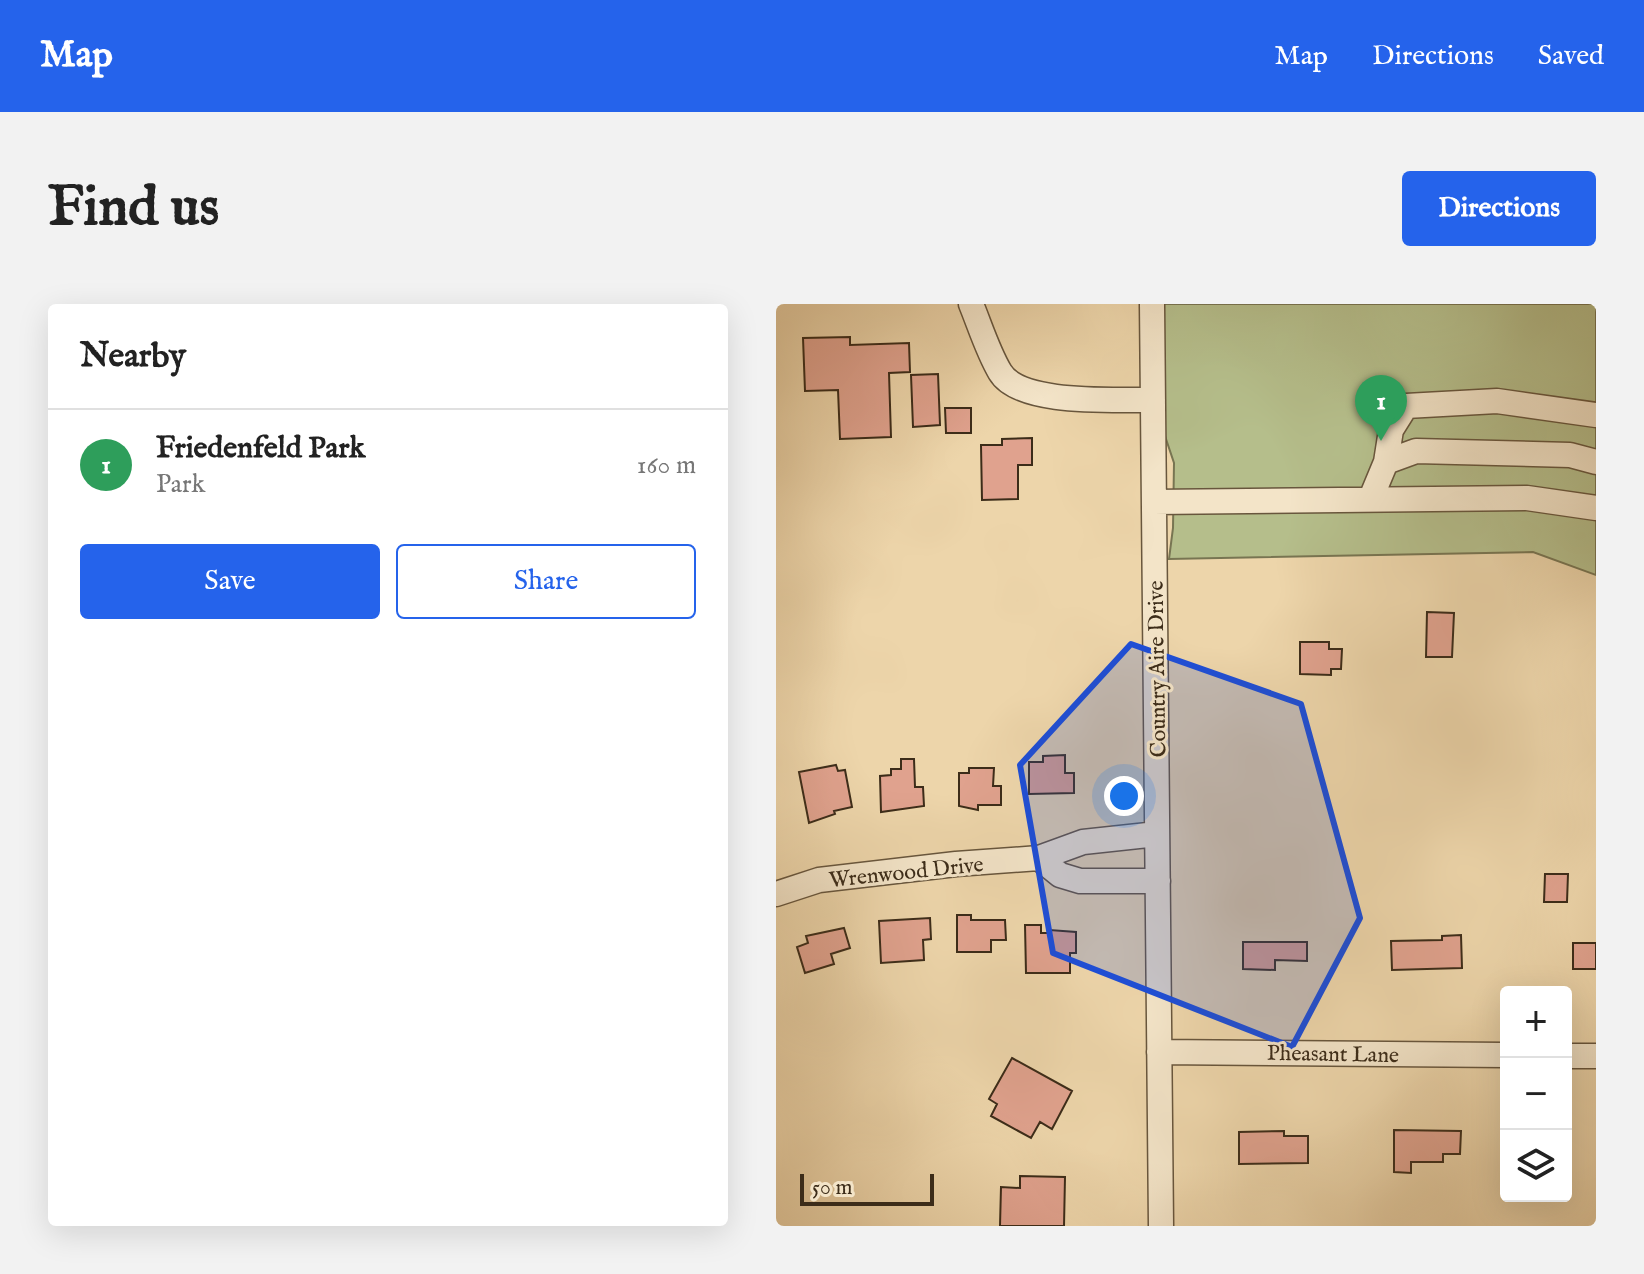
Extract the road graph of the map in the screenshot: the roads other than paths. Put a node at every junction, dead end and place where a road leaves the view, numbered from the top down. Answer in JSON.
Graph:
{"nodes":[{"id":1,"x":971,"y":304,"type":"edge"},
{"id":2,"x":1152,"y":304,"type":"edge"},
{"id":3,"x":1153,"y":400,"type":"junction"},
{"id":4,"x":1596,"y":415,"type":"edge"},
{"id":5,"x":1386,"y":462,"type":"junction"},
{"id":6,"x":1596,"y":462,"type":"edge"},
{"id":7,"x":1371,"y":498,"type":"junction"},
{"id":8,"x":1154,"y":502,"type":"junction"},
{"id":9,"x":1596,"y":508,"type":"edge"},
{"id":10,"x":1157,"y":834,"type":"junction"},
{"id":11,"x":1039,"y":858,"type":"junction"},
{"id":12,"x":1158,"y":881,"type":"junction"},
{"id":13,"x":776,"y":894,"type":"edge"},
{"id":14,"x":1159,"y":1052,"type":"junction"},
{"id":15,"x":1500,"y":1055,"type":"edge"},
{"id":16,"x":1572,"y":1056,"type":"edge"},
{"id":17,"x":1596,"y":1056,"type":"edge"},
{"id":18,"x":1161,"y":1226,"type":"edge"}],
"edges":[{"from":1,"to":3,"type":"street"},
{"from":2,"to":3,"type":"street","name":"Country Aire Drive"},
{"from":3,"to":8,"type":"street","name":"Country Aire Drive"},
{"from":4,"to":5,"type":"street"},
{"from":5,"to":6,"type":"street"},
{"from":5,"to":7,"type":"street"},
{"from":7,"to":8,"type":"street"},
{"from":7,"to":9,"type":"street"},
{"from":8,"to":10,"type":"street","name":"Country Aire Drive"},
{"from":10,"to":11,"type":"street","name":"Wrenwood Drive"},
{"from":10,"to":12,"type":"street","name":"Country Aire Drive"},
{"from":11,"to":12,"type":"street"},
{"from":11,"to":13,"type":"street","name":"Wrenwood Drive"},
{"from":12,"to":14,"type":"street","name":"Country Aire Drive"},
{"from":14,"to":15,"type":"street","name":"Pheasant Lane"},
{"from":14,"to":18,"type":"street","name":"Country Aire Drive"},
{"from":16,"to":17,"type":"street"}]}
